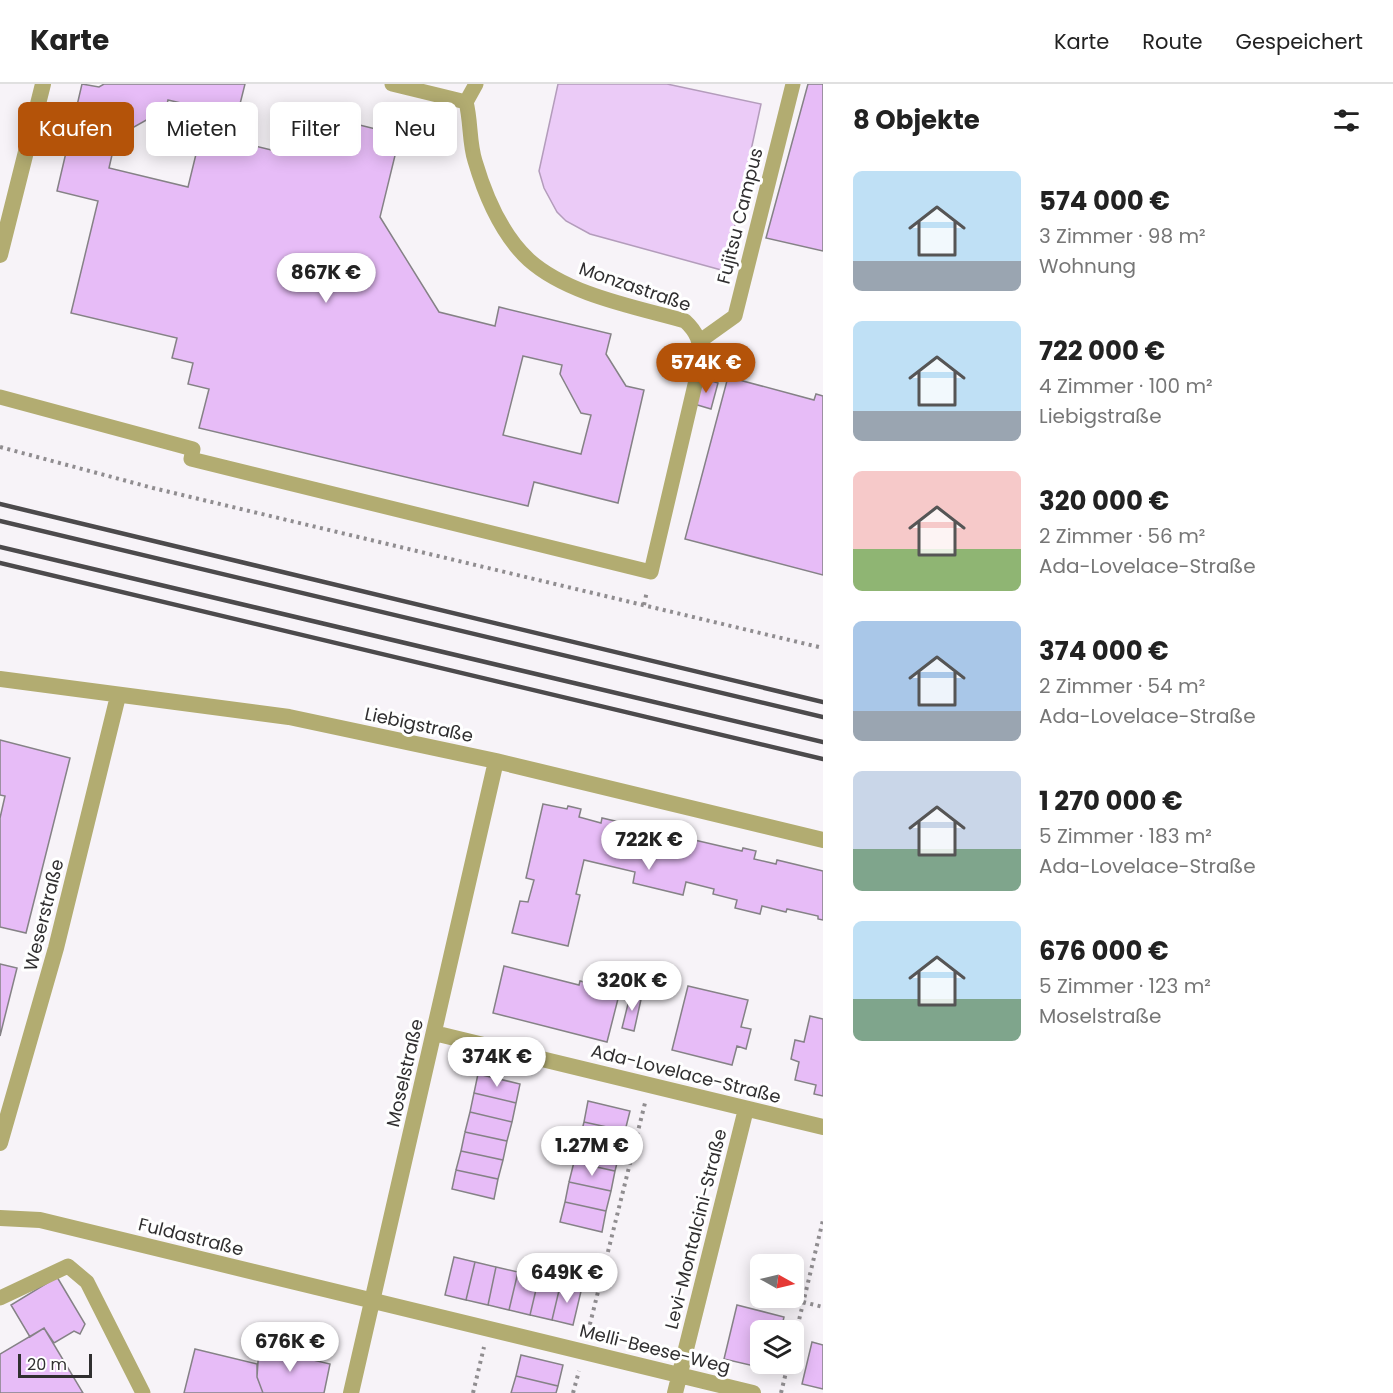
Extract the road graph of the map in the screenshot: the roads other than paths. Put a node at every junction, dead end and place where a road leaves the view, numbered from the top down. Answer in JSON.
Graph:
{"nodes":[{"id":1,"x":43,"y":84,"type":"edge"},
{"id":2,"x":392,"y":84,"type":"edge"},
{"id":3,"x":476,"y":84,"type":"edge"},
{"id":4,"x":793,"y":84,"type":"edge"},
{"id":5,"x":466,"y":102,"type":"junction"},
{"id":6,"x":0,"y":255,"type":"edge"},
{"id":7,"x":700,"y":341,"type":"junction"},
{"id":8,"x":0,"y":397,"type":"edge"},
{"id":9,"x":0,"y":679,"type":"edge"},
{"id":10,"x":118,"y":696,"type":"junction"},
{"id":11,"x":496,"y":761,"type":"junction"},
{"id":12,"x":823,"y":840,"type":"edge"},
{"id":13,"x":434,"y":1033,"type":"junction"},
{"id":14,"x":746,"y":1109,"type":"junction"},
{"id":15,"x":823,"y":1127,"type":"edge"},
{"id":16,"x":0,"y":1143,"type":"edge"},
{"id":17,"x":0,"y":1218,"type":"edge"},
{"id":18,"x":0,"y":1298,"type":"edge"},
{"id":19,"x":372,"y":1301,"type":"junction"},
{"id":20,"x":680,"y":1376,"type":"junction"},
{"id":21,"x":143,"y":1393,"type":"edge"},
{"id":22,"x":351,"y":1393,"type":"edge"},
{"id":23,"x":675,"y":1393,"type":"edge"},
{"id":24,"x":753,"y":1393,"type":"edge"}],
"edges":[{"from":1,"to":6,"type":"street"},
{"from":2,"to":5,"type":"lane"},
{"from":3,"to":5,"type":"lane"},
{"from":4,"to":7,"type":"lane","name":"Fujitsu Campus"},
{"from":5,"to":7,"type":"lane","name":"Monzastraße"},
{"from":7,"to":8,"type":"lane"},
{"from":9,"to":10,"type":"street","name":"Liebigstraße"},
{"from":10,"to":11,"type":"street","name":"Liebigstraße"},
{"from":10,"to":16,"type":"street","name":"Weserstraße"},
{"from":11,"to":12,"type":"street","name":"Liebigstraße"},
{"from":11,"to":13,"type":"street","name":"Moselstraße"},
{"from":13,"to":14,"type":"street","name":"Ada-Lovelace-Straße"},
{"from":13,"to":19,"type":"street","name":"Moselstraße"},
{"from":14,"to":15,"type":"street","name":"Ada-Lovelace-Straße"},
{"from":14,"to":20,"type":"street","name":"Levi-Montalcini-Straße"},
{"from":17,"to":19,"type":"street","name":"Fuldastraße"},
{"from":18,"to":21,"type":"lane"},
{"from":19,"to":20,"type":"street","name":"Melli-Beese-Weg"},
{"from":19,"to":22,"type":"street","name":"Moselstraße"},
{"from":20,"to":23,"type":"street","name":"Levi-Montalcini-Straße"},
{"from":20,"to":24,"type":"street","name":"Melli-Beese-Weg"}]}
